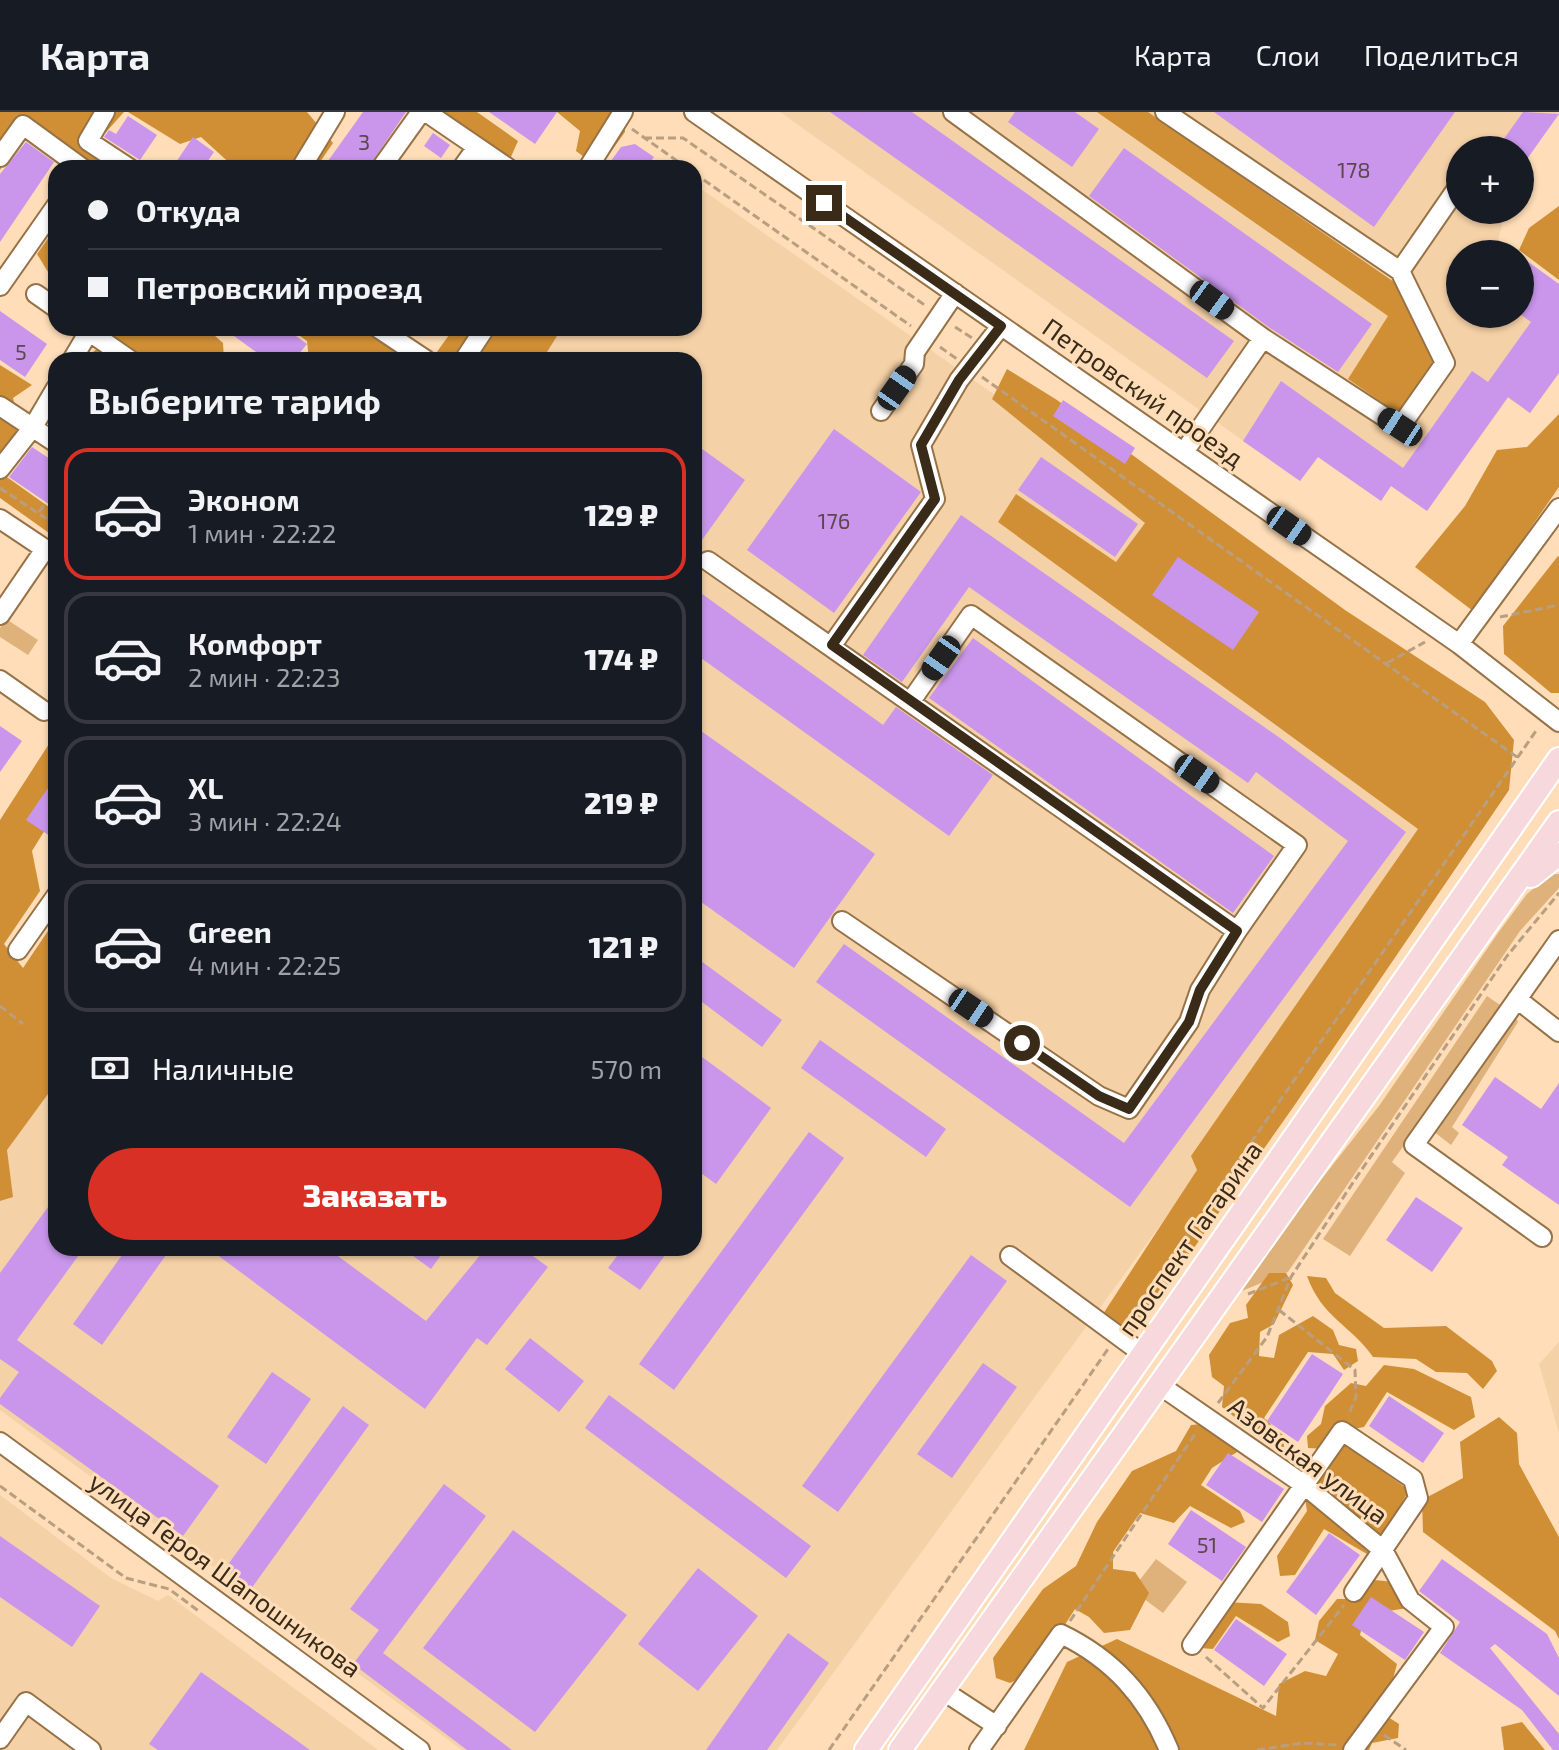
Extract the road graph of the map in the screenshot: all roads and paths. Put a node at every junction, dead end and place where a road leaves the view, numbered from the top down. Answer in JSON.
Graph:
{"nodes":[{"id":1,"x":105,"y":112,"type":"edge"},
{"id":2,"x":335,"y":112,"type":"edge"},
{"id":3,"x":424,"y":112,"type":"edge"},
{"id":4,"x":694,"y":112,"type":"edge"},
{"id":5,"x":1165,"y":112,"type":"edge"},
{"id":6,"x":956,"y":113,"type":"edge"},
{"id":7,"x":621,"y":115,"type":"edge"},
{"id":8,"x":644,"y":138,"type":"junction"},
{"id":9,"x":477,"y":147,"type":"junction"},
{"id":10,"x":0,"y":157,"type":"edge"},
{"id":11,"x":71,"y":160,"type":"edge"},
{"id":12,"x":117,"y":160,"type":"edge"},
{"id":13,"x":306,"y":160,"type":"edge"},
{"id":14,"x":387,"y":160,"type":"edge"},
{"id":15,"x":468,"y":160,"type":"edge"},
{"id":16,"x":496,"y":160,"type":"edge"},
{"id":17,"x":593,"y":160,"type":"edge"},
{"id":18,"x":676,"y":160,"type":"edge"},
{"id":19,"x":702,"y":179,"type":"edge"},
{"id":20,"x":1446,"y":204,"type":"edge"},
{"id":21,"x":48,"y":217,"type":"edge"},
{"id":22,"x":1400,"y":271,"type":"junction"},
{"id":23,"x":0,"y":286,"type":"edge"},
{"id":24,"x":955,"y":293,"type":"junction"},
{"id":25,"x":36,"y":294,"type":"dead end"},
{"id":26,"x":48,"y":302,"type":"edge"},
{"id":27,"x":939,"y":316,"type":"junction"},
{"id":28,"x":1001,"y":326,"type":"junction"},
{"id":29,"x":97,"y":336,"type":"edge"},
{"id":30,"x":390,"y":336,"type":"edge"},
{"id":31,"x":925,"y":336,"type":"junction"},
{"id":32,"x":1263,"y":338,"type":"junction"},
{"id":33,"x":985,"y":347,"type":"junction"},
{"id":34,"x":119,"y":352,"type":"edge"},
{"id":35,"x":414,"y":352,"type":"edge"},
{"id":36,"x":969,"y":367,"type":"junction"},
{"id":37,"x":48,"y":402,"type":"edge"},
{"id":38,"x":0,"y":406,"type":"edge"},
{"id":39,"x":881,"y":411,"type":"dead end"},
{"id":40,"x":33,"y":427,"type":"junction"},
{"id":41,"x":48,"y":437,"type":"edge"},
{"id":42,"x":1184,"y":452,"type":"junction"},
{"id":43,"x":0,"y":469,"type":"edge"},
{"id":44,"x":0,"y":488,"type":"edge"},
{"id":45,"x":46,"y":502,"type":"dead end"},
{"id":46,"x":1559,"y":508,"type":"edge"},
{"id":47,"x":38,"y":513,"type":"junction"},
{"id":48,"x":0,"y":519,"type":"edge"},
{"id":49,"x":48,"y":520,"type":"edge"},
{"id":50,"x":708,"y":561,"type":"dead end"},
{"id":51,"x":1559,"y":605,"type":"edge"},
{"id":52,"x":0,"y":615,"type":"edge"},
{"id":53,"x":1475,"y":623,"type":"junction"},
{"id":54,"x":1442,"y":633,"type":"junction"},
{"id":55,"x":1459,"y":644,"type":"junction"},
{"id":56,"x":832,"y":645,"type":"junction"},
{"id":57,"x":1387,"y":663,"type":"junction"},
{"id":58,"x":0,"y":680,"type":"edge"},
{"id":59,"x":911,"y":701,"type":"junction"},
{"id":60,"x":44,"y":711,"type":"dead end"},
{"id":61,"x":1553,"y":718,"type":"edge"},
{"id":62,"x":1517,"y":757,"type":"junction"},
{"id":63,"x":1559,"y":759,"type":"edge"},
{"id":64,"x":1559,"y":822,"type":"edge"},
{"id":65,"x":1557,"y":857,"type":"edge"},
{"id":66,"x":1512,"y":892,"type":"junction"},
{"id":67,"x":1559,"y":893,"type":"edge"},
{"id":68,"x":48,"y":907,"type":"edge"},
{"id":69,"x":842,"y":921,"type":"dead end"},
{"id":70,"x":1237,"y":931,"type":"junction"},
{"id":71,"x":1559,"y":940,"type":"edge"},
{"id":72,"x":18,"y":950,"type":"dead end"},
{"id":73,"x":1517,"y":999,"type":"junction"},
{"id":74,"x":0,"y":1006,"type":"edge"},
{"id":75,"x":23,"y":1024,"type":"dead end"},
{"id":76,"x":1559,"y":1032,"type":"edge"},
{"id":77,"x":1542,"y":1237,"type":"dead end"},
{"id":78,"x":1010,"y":1256,"type":"dead end"},
{"id":79,"x":1291,"y":1277,"type":"junction"},
{"id":80,"x":1238,"y":1297,"type":"dead end"},
{"id":81,"x":1278,"y":1309,"type":"junction"},
{"id":82,"x":1118,"y":1335,"type":"junction"},
{"id":83,"x":1143,"y":1354,"type":"junction"},
{"id":84,"x":1158,"y":1384,"type":"junction"},
{"id":85,"x":1206,"y":1417,"type":"junction"},
{"id":86,"x":1342,"y":1431,"type":"junction"},
{"id":87,"x":0,"y":1442,"type":"edge"},
{"id":88,"x":1303,"y":1484,"type":"junction"},
{"id":89,"x":0,"y":1486,"type":"edge"},
{"id":90,"x":1383,"y":1550,"type":"junction"},
{"id":91,"x":1354,"y":1592,"type":"joint"},
{"id":92,"x":206,"y":1616,"type":"dead end"},
{"id":93,"x":1061,"y":1634,"type":"junction"},
{"id":94,"x":1192,"y":1645,"type":"joint"},
{"id":95,"x":942,"y":1690,"type":"junction"},
{"id":96,"x":997,"y":1726,"type":"junction"},
{"id":97,"x":1371,"y":1726,"type":"junction"},
{"id":98,"x":0,"y":1739,"type":"edge"},
{"id":99,"x":1356,"y":1746,"type":"edge"},
{"id":100,"x":91,"y":1750,"type":"edge"},
{"id":101,"x":420,"y":1750,"type":"edge"},
{"id":102,"x":829,"y":1750,"type":"edge"},
{"id":103,"x":866,"y":1750,"type":"edge"},
{"id":104,"x":900,"y":1750,"type":"edge"},
{"id":105,"x":979,"y":1750,"type":"edge"},
{"id":106,"x":1169,"y":1750,"type":"edge"},
{"id":107,"x":1257,"y":1750,"type":"edge"},
{"id":108,"x":1406,"y":1750,"type":"edge"}],
"edges":[{"from":1,"to":12,"type":"street"},
{"from":2,"to":13,"type":"street"},
{"from":3,"to":9,"type":"street"},
{"from":3,"to":14,"type":"street"},
{"from":4,"to":24,"type":"street","name":"Петровский проезд"},
{"from":5,"to":22,"type":"street"},
{"from":6,"to":32,"type":"street"},
{"from":7,"to":8,"type":"path"},
{"from":7,"to":17,"type":"street"},
{"from":8,"to":18,"type":"path"},
{"from":8,"to":27,"type":"path"},
{"from":9,"to":15,"type":"street"},
{"from":9,"to":16,"type":"street"},
{"from":10,"to":11,"type":"street"},
{"from":19,"to":31,"type":"path"},
{"from":20,"to":22,"type":"street"},
{"from":21,"to":23,"type":"street"},
{"from":22,"to":32,"type":"street"},
{"from":24,"to":27,"type":"street"},
{"from":24,"to":28,"type":"street","name":"Петровский проезд"},
{"from":25,"to":26,"type":"street"},
{"from":27,"to":31,"type":"street"},
{"from":27,"to":33,"type":"path"},
{"from":28,"to":33,"type":"street"},
{"from":28,"to":42,"type":"street","name":"Петровский проезд"},
{"from":29,"to":34,"type":"street"},
{"from":30,"to":35,"type":"street"},
{"from":31,"to":36,"type":"path"},
{"from":31,"to":39,"type":"street"},
{"from":32,"to":42,"type":"street"},
{"from":33,"to":36,"type":"street"},
{"from":36,"to":56,"type":"street"},
{"from":36,"to":57,"type":"path"},
{"from":37,"to":40,"type":"street"},
{"from":38,"to":40,"type":"street"},
{"from":40,"to":41,"type":"street"},
{"from":40,"to":43,"type":"street"},
{"from":42,"to":54,"type":"street","name":"Петровский проезд"},
{"from":44,"to":47,"type":"path"},
{"from":45,"to":47,"type":"path"},
{"from":46,"to":53,"type":"street"},
{"from":47,"to":49,"type":"path"},
{"from":48,"to":52,"type":"street"},
{"from":50,"to":56,"type":"street"},
{"from":51,"to":53,"type":"path"},
{"from":53,"to":55,"type":"street"},
{"from":54,"to":55,"type":"street","name":"Петровский проезд"},
{"from":54,"to":57,"type":"path"},
{"from":55,"to":61,"type":"street","name":"Петровский проезд"},
{"from":56,"to":59,"type":"street"},
{"from":57,"to":62,"type":"path"},
{"from":58,"to":60,"type":"street"},
{"from":59,"to":70,"type":"street"},
{"from":59,"to":70,"type":"street"},
{"from":61,"to":62,"type":"path"},
{"from":62,"to":82,"type":"path"},
{"from":63,"to":83,"type":"main road","name":"проспект Гагарина"},
{"from":64,"to":66,"type":"main road"},
{"from":65,"to":66,"type":"main road"},
{"from":66,"to":84,"type":"main road"},
{"from":67,"to":79,"type":"path"},
{"from":68,"to":72,"type":"street"},
{"from":69,"to":70,"type":"street"},
{"from":71,"to":73,"type":"street"},
{"from":73,"to":76,"type":"street"},
{"from":73,"to":77,"type":"street"},
{"from":74,"to":75,"type":"path"},
{"from":78,"to":82,"type":"street"},
{"from":79,"to":80,"type":"path"},
{"from":79,"to":81,"type":"path"},
{"from":81,"to":85,"type":"path"},
{"from":81,"to":86,"type":"path"},
{"from":82,"to":83,"type":"street"},
{"from":82,"to":102,"type":"path"},
{"from":83,"to":103,"type":"main road","name":"проспект Гагарина"},
{"from":84,"to":85,"type":"street","name":"Азовская улица"},
{"from":84,"to":95,"type":"main road"},
{"from":85,"to":88,"type":"street","name":"Азовская улица"},
{"from":85,"to":93,"type":"path"},
{"from":86,"to":88,"type":"street"},
{"from":86,"to":90,"type":"street"},
{"from":87,"to":101,"type":"street","name":"улица Героя Шапошникова"},
{"from":88,"to":90,"type":"street","name":"Азовская улица"},
{"from":88,"to":94,"type":"street"},
{"from":89,"to":92,"type":"path"},
{"from":90,"to":91,"type":"street"},
{"from":90,"to":97,"type":"street","name":"Азовская улица"},
{"from":91,"to":94,"type":"path"},
{"from":93,"to":96,"type":"street"},
{"from":93,"to":106,"type":"street"},
{"from":95,"to":96,"type":"street"},
{"from":95,"to":104,"type":"main road"},
{"from":96,"to":105,"type":"street"},
{"from":97,"to":99,"type":"street"},
{"from":97,"to":108,"type":"path"},
{"from":98,"to":100,"type":"street"},
{"from":99,"to":107,"type":"path"}]}
